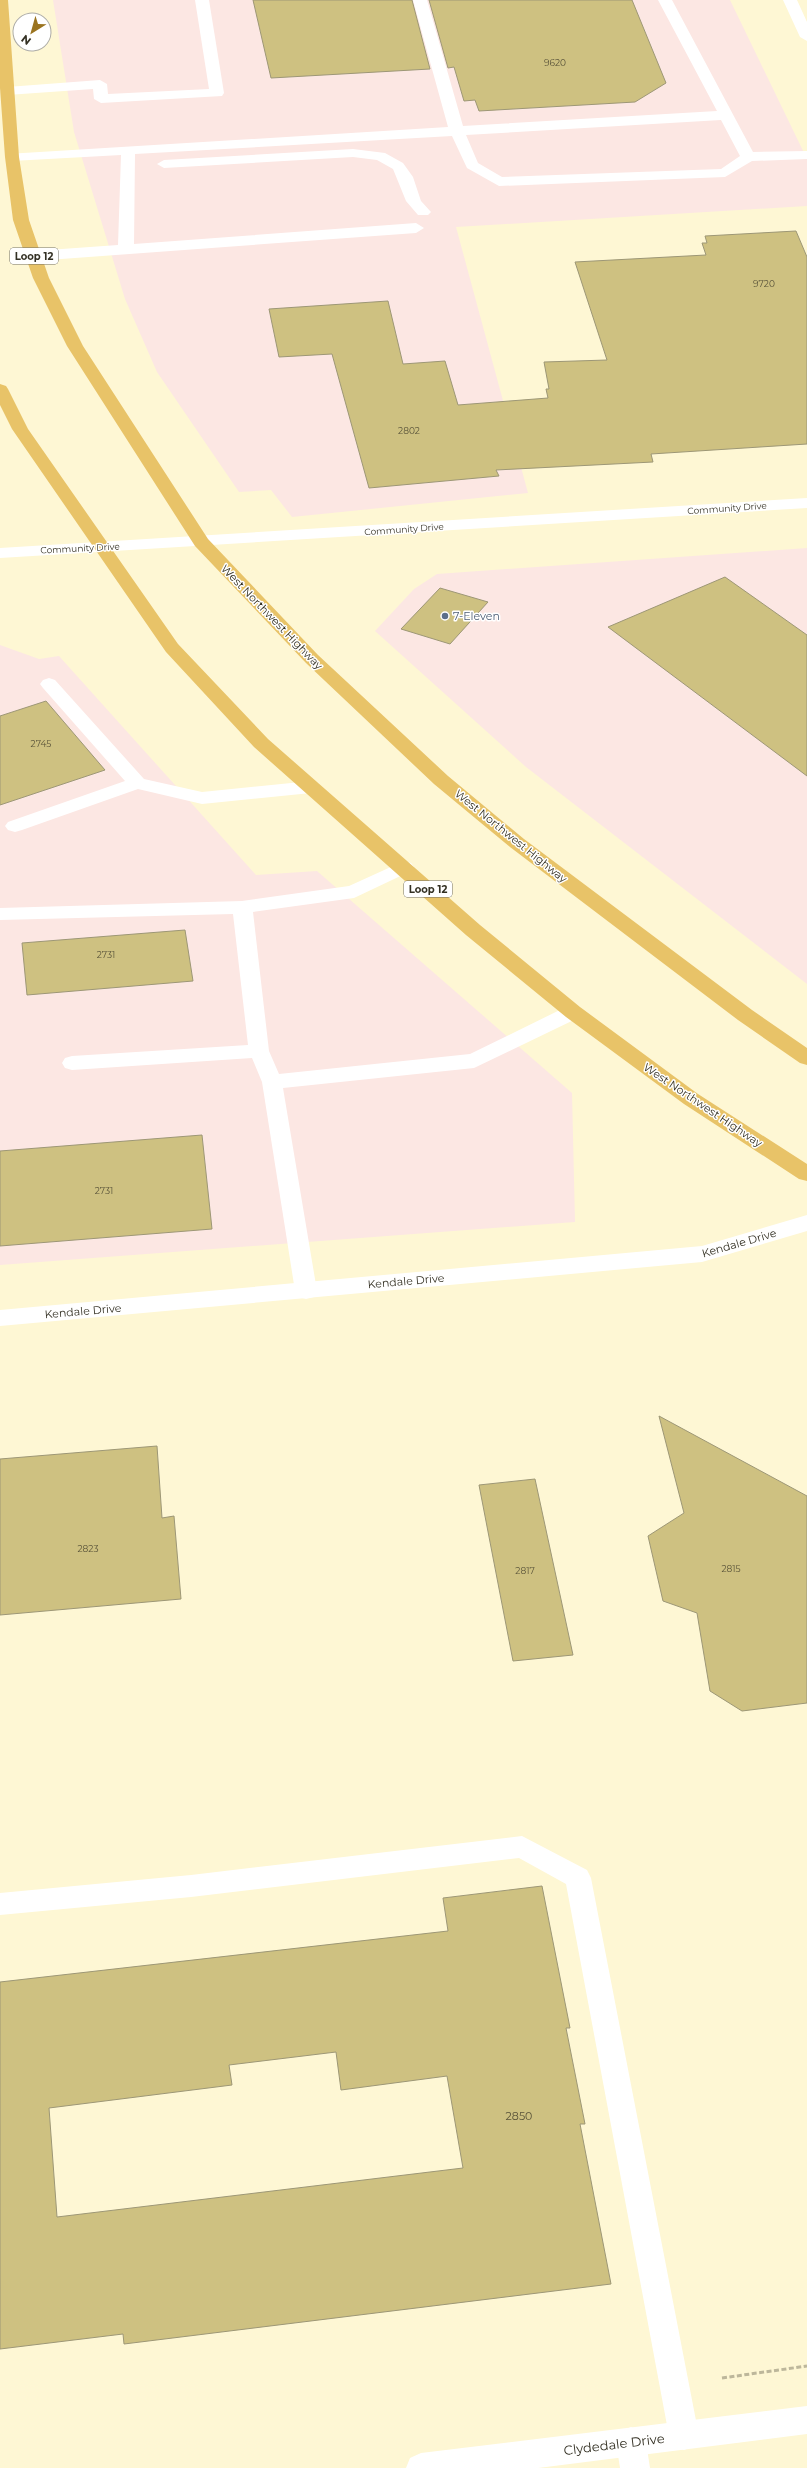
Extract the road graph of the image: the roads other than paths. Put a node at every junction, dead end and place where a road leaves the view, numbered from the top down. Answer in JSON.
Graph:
{"nodes":[{"id":1,"x":2,"y":0,"type":"edge"},
{"id":2,"x":202,"y":0,"type":"edge"},
{"id":3,"x":420,"y":0,"type":"edge"},
{"id":4,"x":665,"y":0,"type":"edge"},
{"id":5,"x":790,"y":0,"type":"edge"},
{"id":6,"x":807,"y":37,"type":"edge"},
{"id":7,"x":3,"y":90,"type":"edge"},
{"id":8,"x":726,"y":115,"type":"junction"},
{"id":9,"x":456,"y":129,"type":"junction"},
{"id":10,"x":807,"y":156,"type":"edge"},
{"id":11,"x":12,"y":157,"type":"junction"},
{"id":12,"x":748,"y":158,"type":"junction"},
{"id":13,"x":128,"y":159,"type":"junction"},
{"id":14,"x":423,"y":212,"type":"dead end"},
{"id":15,"x":416,"y":228,"type":"dead end"},
{"id":16,"x":126,"y":250,"type":"junction"},
{"id":17,"x":34,"y":256,"type":"junction"},
{"id":18,"x":0,"y":390,"type":"edge"},
{"id":19,"x":807,"y":503,"type":"edge"},
{"id":20,"x":201,"y":542,"type":"junction"},
{"id":21,"x":102,"y":547,"type":"junction"},
{"id":22,"x":0,"y":552,"type":"edge"},
{"id":23,"x":49,"y":684,"type":"dead end"},
{"id":24,"x":137,"y":782,"type":"junction"},
{"id":25,"x":311,"y":787,"type":"junction"},
{"id":26,"x":15,"y":826,"type":"dead end"},
{"id":27,"x":404,"y":867,"type":"junction"},
{"id":28,"x":242,"y":907,"type":"junction"},
{"id":29,"x":0,"y":914,"type":"edge"},
{"id":30,"x":573,"y":1012,"type":"junction"},
{"id":31,"x":259,"y":1051,"type":"junction"},
{"id":32,"x":807,"y":1058,"type":"edge"},
{"id":33,"x":72,"y":1063,"type":"dead end"},
{"id":34,"x":272,"y":1082,"type":"junction"},
{"id":35,"x":807,"y":1174,"type":"edge"},
{"id":36,"x":807,"y":1223,"type":"edge"},
{"id":37,"x":306,"y":1291,"type":"junction"},
{"id":38,"x":0,"y":1318,"type":"edge"},
{"id":39,"x":0,"y":1904,"type":"edge"},
{"id":40,"x":807,"y":2420,"type":"edge"},
{"id":41,"x":684,"y":2436,"type":"junction"},
{"id":42,"x":633,"y":2455,"type":"edge"},
{"id":43,"x":421,"y":2468,"type":"edge"}],
"edges":[{"from":1,"to":7,"type":"main road","name":"West Northwest Highway","number":"Loop 12"},
{"from":2,"to":7,"type":"street"},
{"from":3,"to":9,"type":"street"},
{"from":4,"to":8,"type":"street"},
{"from":5,"to":6,"type":"street"},
{"from":7,"to":11,"type":"main road","name":"West Northwest Highway","number":"Loop 12"},
{"from":8,"to":9,"type":"street"},
{"from":8,"to":12,"type":"street"},
{"from":9,"to":12,"type":"street"},
{"from":9,"to":13,"type":"street"},
{"from":10,"to":12,"type":"street"},
{"from":11,"to":13,"type":"street"},
{"from":11,"to":17,"type":"main road","name":"West Northwest Highway","number":"Loop 12"},
{"from":13,"to":14,"type":"street"},
{"from":13,"to":16,"type":"street"},
{"from":15,"to":16,"type":"street"},
{"from":16,"to":17,"type":"street"},
{"from":17,"to":20,"type":"main road","name":"West Northwest Highway","number":"Loop 12"},
{"from":18,"to":21,"type":"main road","name":"West Northwest Highway","number":"Loop 12"},
{"from":19,"to":20,"type":"street","name":"Community Drive"},
{"from":20,"to":21,"type":"street","name":"Community Drive"},
{"from":20,"to":32,"type":"main road","name":"West Northwest Highway","number":"Loop 12"},
{"from":21,"to":22,"type":"street","name":"Community Drive"},
{"from":21,"to":25,"type":"main road","name":"West Northwest Highway","number":"Loop 12"},
{"from":23,"to":24,"type":"street"},
{"from":24,"to":25,"type":"street"},
{"from":24,"to":26,"type":"street"},
{"from":25,"to":27,"type":"main road","name":"West Northwest Highway","number":"Loop 12"},
{"from":27,"to":28,"type":"street"},
{"from":27,"to":30,"type":"main road","name":"West Northwest Highway","number":"Loop 12"},
{"from":28,"to":29,"type":"street"},
{"from":28,"to":31,"type":"street"},
{"from":30,"to":34,"type":"street"},
{"from":30,"to":35,"type":"main road","name":"West Northwest Highway","number":"Loop 12"},
{"from":31,"to":33,"type":"street"},
{"from":31,"to":34,"type":"street"},
{"from":34,"to":37,"type":"street"},
{"from":36,"to":37,"type":"street","name":"Kendale Drive"},
{"from":37,"to":38,"type":"street","name":"Kendale Drive"},
{"from":39,"to":41,"type":"street"},
{"from":40,"to":41,"type":"street","name":"Clydedale Drive"},
{"from":41,"to":42,"type":"street","name":"Clydedale Drive"},
{"from":42,"to":43,"type":"street","name":"Clydedale Drive"}]}
